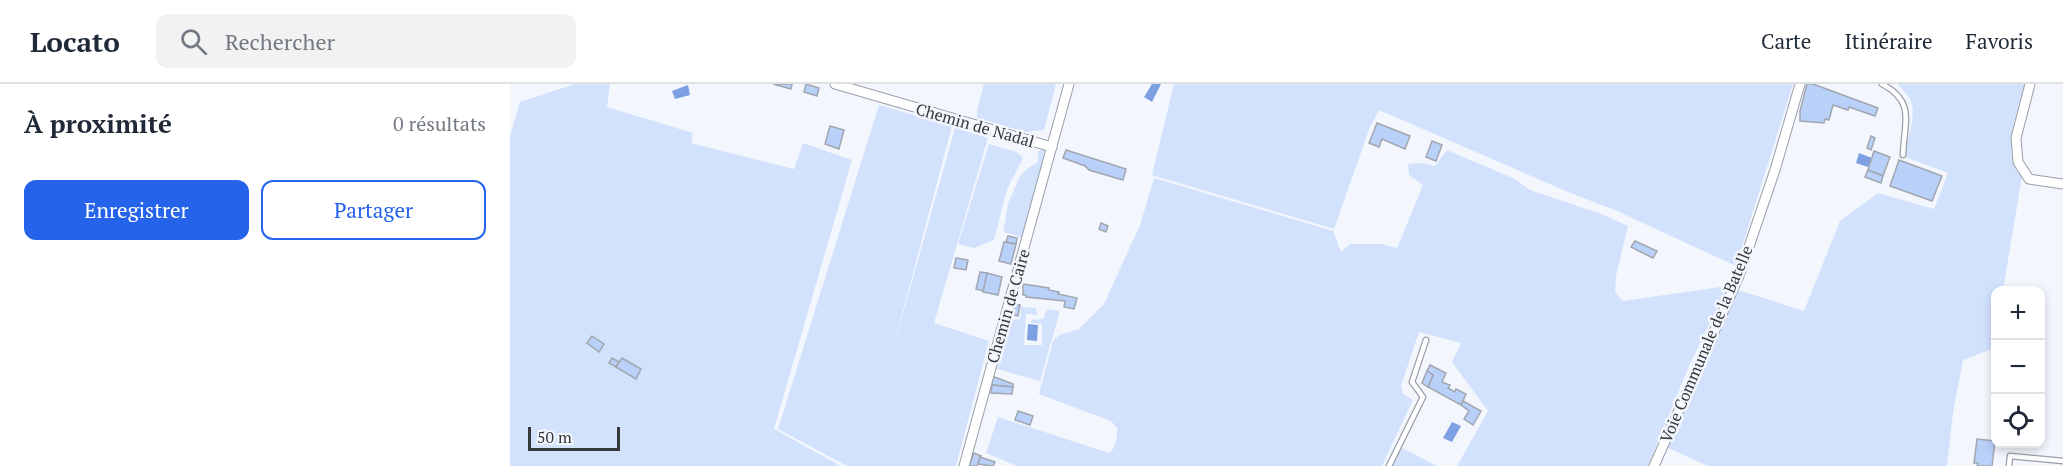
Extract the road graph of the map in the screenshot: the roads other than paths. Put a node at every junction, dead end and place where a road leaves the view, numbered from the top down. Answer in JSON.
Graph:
{"nodes":[{"id":1,"x":835,"y":84,"type":"edge"},
{"id":2,"x":1069,"y":84,"type":"edge"},
{"id":3,"x":1800,"y":84,"type":"edge"},
{"id":4,"x":1882,"y":84,"type":"edge"},
{"id":5,"x":2030,"y":84,"type":"edge"},
{"id":6,"x":1052,"y":147,"type":"junction"},
{"id":7,"x":1903,"y":155,"type":"dead end"},
{"id":8,"x":2063,"y":184,"type":"edge"},
{"id":9,"x":1426,"y":340,"type":"dead end"},
{"id":10,"x":2063,"y":461,"type":"edge"},
{"id":11,"x":964,"y":466,"type":"edge"},
{"id":12,"x":1389,"y":466,"type":"edge"},
{"id":13,"x":1654,"y":466,"type":"edge"},
{"id":14,"x":2009,"y":466,"type":"edge"}],
"edges":[{"from":1,"to":6,"type":"street","name":"Chemin de Nadal"},
{"from":2,"to":6,"type":"street","name":"Chemin de Nadal"},
{"from":3,"to":13,"type":"street","name":"Voie Communale de la Batelle"},
{"from":4,"to":7,"type":"lane"},
{"from":5,"to":8,"type":"street"},
{"from":6,"to":11,"type":"street","name":"Chemin de Caire"},
{"from":9,"to":12,"type":"lane"},
{"from":10,"to":14,"type":"lane"}]}
